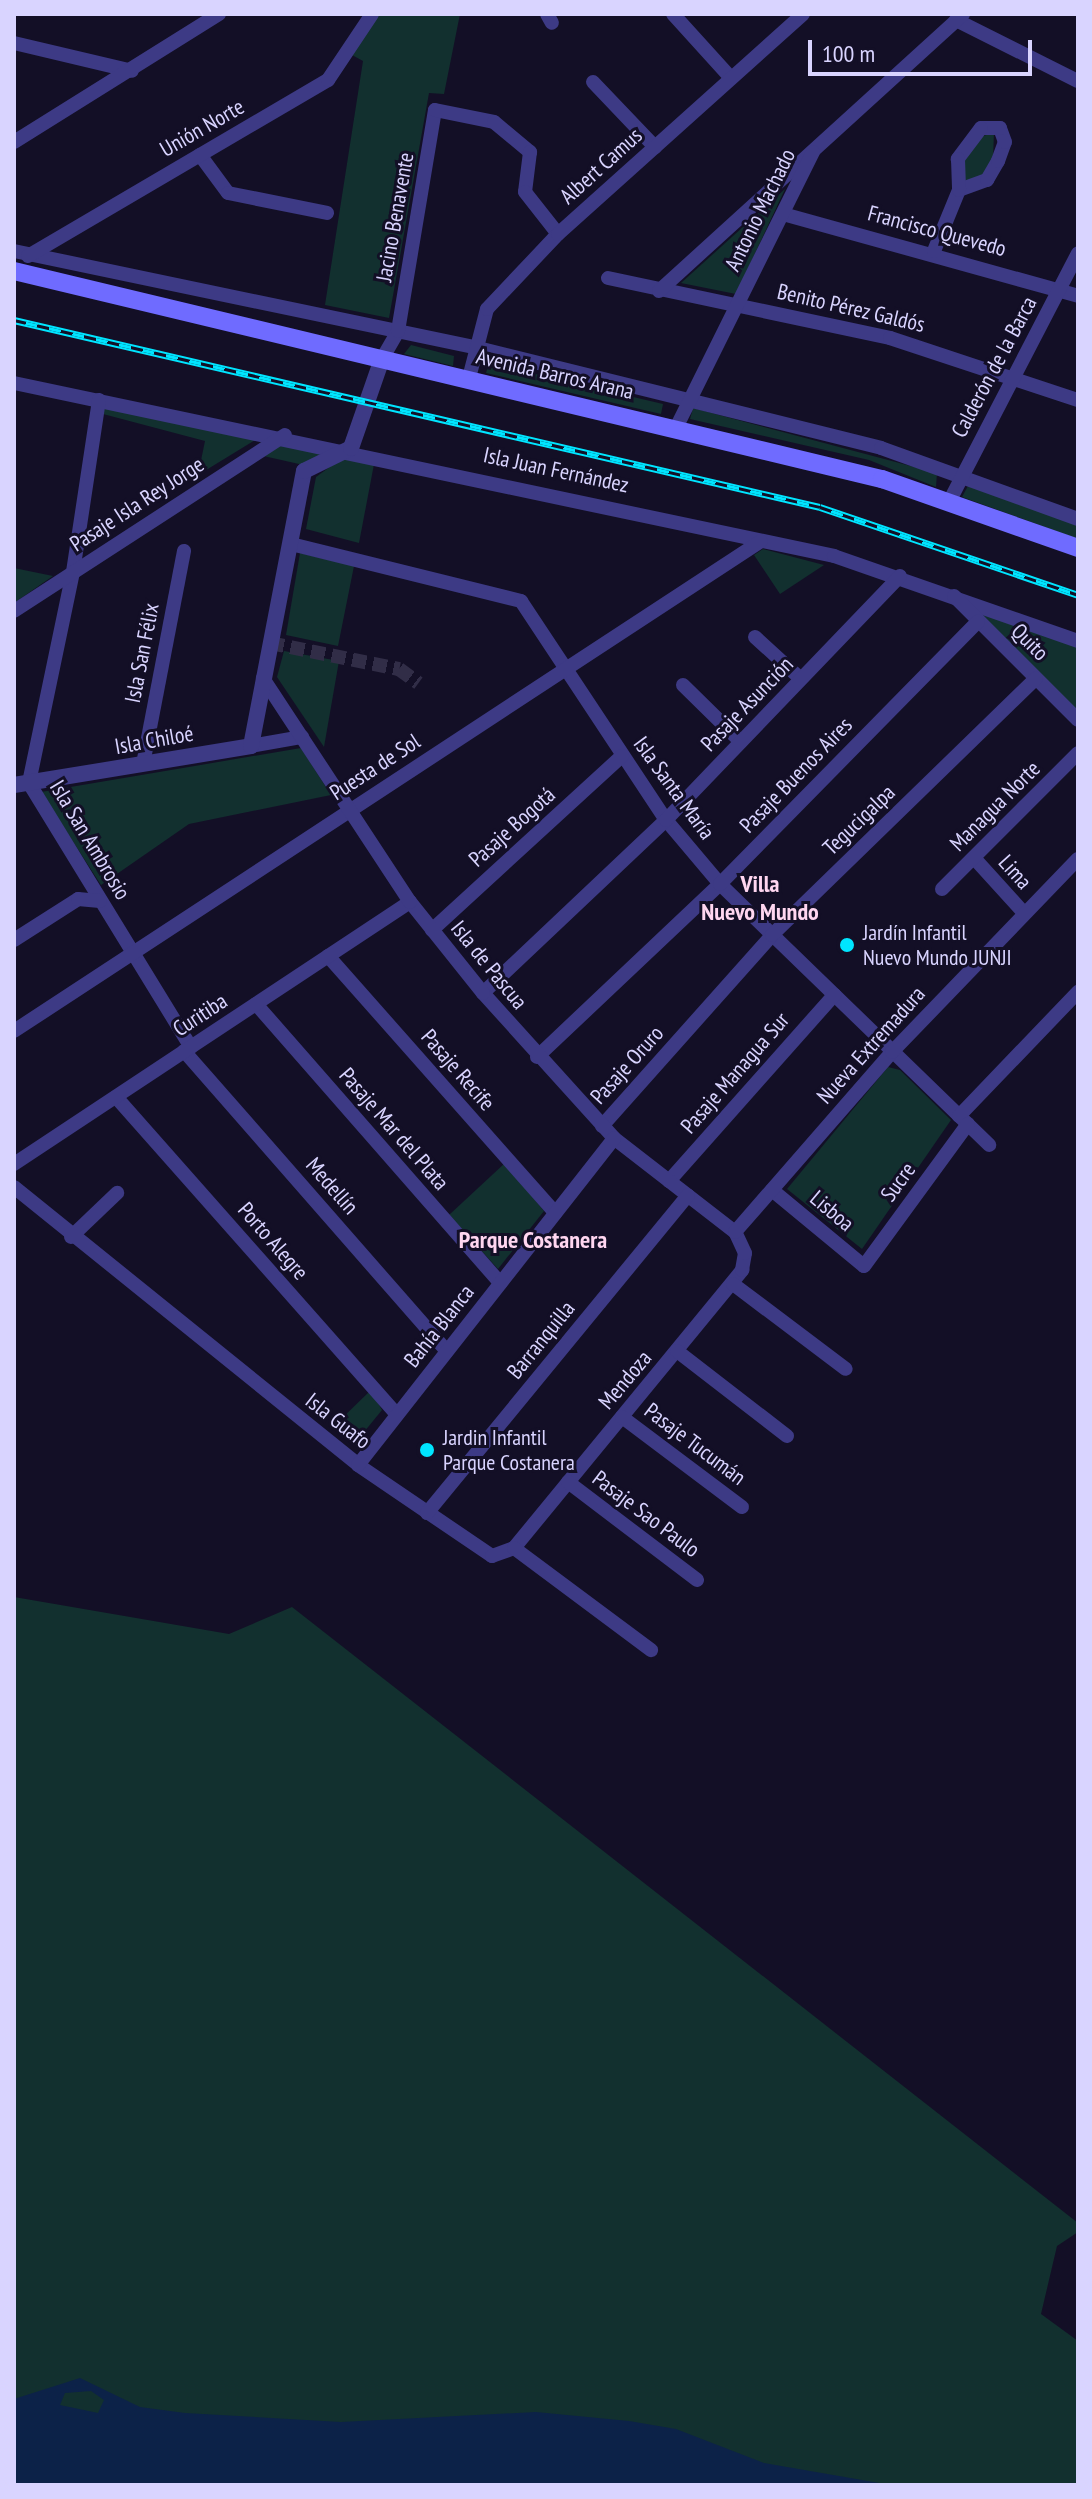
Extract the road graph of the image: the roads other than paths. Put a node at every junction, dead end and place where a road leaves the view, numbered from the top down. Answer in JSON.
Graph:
{"nodes":[{"id":1,"x":219,"y":14,"type":"edge"},
{"id":2,"x":372,"y":14,"type":"edge"},
{"id":3,"x":673,"y":14,"type":"edge"},
{"id":4,"x":803,"y":14,"type":"edge"},
{"id":5,"x":960,"y":17,"type":"edge"},
{"id":6,"x":14,"y":43,"type":"edge"},
{"id":7,"x":132,"y":71,"type":"junction"},
{"id":8,"x":731,"y":78,"type":"junction"},
{"id":9,"x":1078,"y":81,"type":"edge"},
{"id":10,"x":593,"y":82,"type":"dead end"},
{"id":11,"x":14,"y":142,"type":"edge"},
{"id":12,"x":817,"y":144,"type":"junction"},
{"id":13,"x":655,"y":147,"type":"junction"},
{"id":14,"x":200,"y":155,"type":"junction"},
{"id":15,"x":959,"y":190,"type":"junction"},
{"id":16,"x":327,"y":213,"type":"dead end"},
{"id":17,"x":783,"y":214,"type":"junction"},
{"id":18,"x":64,"y":234,"type":"junction"},
{"id":19,"x":558,"y":234,"type":"junction"},
{"id":20,"x":14,"y":251,"type":"edge"},
{"id":21,"x":934,"y":251,"type":"junction"},
{"id":22,"x":1078,"y":253,"type":"edge"},
{"id":23,"x":31,"y":255,"type":"junction"},
{"id":24,"x":14,"y":261,"type":"edge"},
{"id":25,"x":81,"y":265,"type":"junction"},
{"id":26,"x":14,"y":271,"type":"edge"},
{"id":27,"x":35,"y":276,"type":"junction"},
{"id":28,"x":608,"y":278,"type":"dead end"},
{"id":29,"x":1060,"y":289,"type":"junction"},
{"id":30,"x":659,"y":291,"type":"junction"},
{"id":31,"x":1078,"y":296,"type":"edge"},
{"id":32,"x":737,"y":306,"type":"junction"},
{"id":33,"x":398,"y":331,"type":"junction"},
{"id":34,"x":478,"y":348,"type":"junction"},
{"id":35,"x":382,"y":359,"type":"junction"},
{"id":36,"x":1014,"y":373,"type":"junction"},
{"id":37,"x":469,"y":378,"type":"junction"},
{"id":38,"x":14,"y":383,"type":"edge"},
{"id":39,"x":14,"y":389,"type":"edge"},
{"id":40,"x":99,"y":400,"type":"junction"},
{"id":41,"x":690,"y":400,"type":"junction"},
{"id":42,"x":1078,"y":400,"type":"edge"},
{"id":43,"x":676,"y":428,"type":"junction"},
{"id":44,"x":285,"y":435,"type":"junction"},
{"id":45,"x":351,"y":448,"type":"junction"},
{"id":46,"x":963,"y":475,"type":"junction"},
{"id":47,"x":949,"y":502,"type":"junction"},
{"id":48,"x":1078,"y":519,"type":"edge"},
{"id":49,"x":761,"y":541,"type":"junction"},
{"id":50,"x":291,"y":544,"type":"junction"},
{"id":51,"x":1078,"y":548,"type":"edge"},
{"id":52,"x":184,"y":551,"type":"dead end"},
{"id":53,"x":73,"y":572,"type":"junction"},
{"id":54,"x":900,"y":576,"type":"junction"},
{"id":55,"x":952,"y":594,"type":"junction"},
{"id":56,"x":14,"y":611,"type":"edge"},
{"id":57,"x":978,"y":621,"type":"junction"},
{"id":58,"x":755,"y":637,"type":"dead end"},
{"id":59,"x":1078,"y":641,"type":"edge"},
{"id":60,"x":568,"y":668,"type":"junction"},
{"id":61,"x":263,"y":678,"type":"junction"},
{"id":62,"x":1036,"y":678,"type":"junction"},
{"id":63,"x":801,"y":679,"type":"junction"},
{"id":64,"x":683,"y":685,"type":"dead end"},
{"id":65,"x":1078,"y":720,"type":"edge"},
{"id":66,"x":302,"y":737,"type":"junction"},
{"id":67,"x":741,"y":742,"type":"junction"},
{"id":68,"x":251,"y":746,"type":"junction"},
{"id":69,"x":1078,"y":753,"type":"edge"},
{"id":70,"x":622,"y":756,"type":"junction"},
{"id":71,"x":143,"y":764,"type":"junction"},
{"id":72,"x":22,"y":784,"type":"edge"},
{"id":73,"x":350,"y":810,"type":"junction"},
{"id":74,"x":666,"y":820,"type":"junction"},
{"id":75,"x":975,"y":859,"type":"junction"},
{"id":76,"x":1078,"y":859,"type":"edge"},
{"id":77,"x":720,"y":884,"type":"junction"},
{"id":78,"x":942,"y":889,"type":"dead end"},
{"id":79,"x":100,"y":901,"type":"junction"},
{"id":80,"x":410,"y":902,"type":"junction"},
{"id":81,"x":1024,"y":913,"type":"junction"},
{"id":82,"x":432,"y":930,"type":"junction"},
{"id":83,"x":772,"y":935,"type":"junction"},
{"id":84,"x":14,"y":940,"type":"edge"},
{"id":85,"x":133,"y":953,"type":"junction"},
{"id":86,"x":328,"y":956,"type":"junction"},
{"id":87,"x":1078,"y":992,"type":"edge"},
{"id":88,"x":483,"y":993,"type":"junction"},
{"id":89,"x":834,"y":995,"type":"junction"},
{"id":90,"x":256,"y":1004,"type":"junction"},
{"id":91,"x":14,"y":1031,"type":"edge"},
{"id":92,"x":685,"y":1033,"type":"joint"},
{"id":93,"x":188,"y":1049,"type":"junction"},
{"id":94,"x":892,"y":1052,"type":"junction"},
{"id":95,"x":537,"y":1057,"type":"junction"},
{"id":96,"x":116,"y":1097,"type":"junction"},
{"id":97,"x":963,"y":1120,"type":"junction"},
{"id":98,"x":602,"y":1126,"type":"junction"},
{"id":99,"x":614,"y":1138,"type":"junction"},
{"id":100,"x":989,"y":1145,"type":"dead end"},
{"id":101,"x":14,"y":1164,"type":"edge"},
{"id":102,"x":669,"y":1181,"type":"junction"},
{"id":103,"x":14,"y":1187,"type":"edge"},
{"id":104,"x":772,"y":1190,"type":"junction"},
{"id":105,"x":117,"y":1193,"type":"dead end"},
{"id":106,"x":688,"y":1195,"type":"junction"},
{"id":107,"x":555,"y":1213,"type":"junction"},
{"id":108,"x":735,"y":1232,"type":"junction"},
{"id":109,"x":71,"y":1237,"type":"junction"},
{"id":110,"x":864,"y":1266,"type":"joint"},
{"id":111,"x":500,"y":1283,"type":"junction"},
{"id":112,"x":733,"y":1284,"type":"junction"},
{"id":113,"x":447,"y":1351,"type":"junction"},
{"id":114,"x":677,"y":1351,"type":"junction"},
{"id":115,"x":846,"y":1369,"type":"dead end"},
{"id":116,"x":397,"y":1415,"type":"junction"},
{"id":117,"x":622,"y":1417,"type":"junction"},
{"id":118,"x":787,"y":1436,"type":"dead end"},
{"id":119,"x":358,"y":1465,"type":"junction"},
{"id":120,"x":568,"y":1482,"type":"junction"},
{"id":121,"x":742,"y":1507,"type":"dead end"},
{"id":122,"x":427,"y":1513,"type":"junction"},
{"id":123,"x":514,"y":1548,"type":"junction"},
{"id":124,"x":697,"y":1580,"type":"dead end"},
{"id":125,"x":651,"y":1650,"type":"dead end"}],
"edges":[{"from":1,"to":7,"type":"street"},
{"from":2,"to":14,"type":"street","name":"Unión Norte"},
{"from":3,"to":8,"type":"street"},
{"from":4,"to":8,"type":"street","name":"Albert Camus"},
{"from":5,"to":9,"type":"street"},
{"from":5,"to":12,"type":"street","name":"Antonio Machado"},
{"from":6,"to":7,"type":"street"},
{"from":7,"to":11,"type":"street"},
{"from":8,"to":13,"type":"street","name":"Albert Camus"},
{"from":10,"to":13,"type":"street"},
{"from":12,"to":17,"type":"street","name":"Antonio Machado"},
{"from":12,"to":30,"type":"street"},
{"from":13,"to":19,"type":"street","name":"Albert Camus"},
{"from":14,"to":16,"type":"street"},
{"from":14,"to":18,"type":"street","name":"Unión Norte"},
{"from":15,"to":15,"type":"street"},
{"from":15,"to":21,"type":"street"},
{"from":17,"to":21,"type":"street","name":"Francisco Quevedo"},
{"from":17,"to":32,"type":"street","name":"Antonio Machado"},
{"from":18,"to":23,"type":"street","name":"Unión Norte"},
{"from":18,"to":25,"type":"street"},
{"from":19,"to":33,"type":"street","name":"Jacino Benavente"},
{"from":19,"to":34,"type":"street","name":"Albert Camus"},
{"from":20,"to":23,"type":"street","name":"Avenida Barros Arana"},
{"from":21,"to":29,"type":"street","name":"Francisco Quevedo"},
{"from":22,"to":29,"type":"street","name":"Calderón de la Barca"},
{"from":23,"to":24,"type":"street","name":"Unión Norte"},
{"from":23,"to":25,"type":"street","name":"Avenida Barros Arana"},
{"from":23,"to":27,"type":"street"},
{"from":25,"to":33,"type":"street","name":"Avenida Barros Arana"},
{"from":26,"to":27,"type":"main road","name":"Avenida Barros Arana"},
{"from":27,"to":35,"type":"main road","name":"Avenida Barros Arana"},
{"from":28,"to":30,"type":"street","name":"Benito Pérez Galdós"},
{"from":29,"to":31,"type":"street","name":"Francisco Quevedo"},
{"from":29,"to":36,"type":"street","name":"Calderón de la Barca"},
{"from":30,"to":32,"type":"street","name":"Benito Pérez Galdós"},
{"from":32,"to":36,"type":"street","name":"Benito Pérez Galdós"},
{"from":32,"to":41,"type":"street","name":"Antonio Machado"},
{"from":33,"to":34,"type":"street","name":"Avenida Barros Arana"},
{"from":33,"to":35,"type":"street"},
{"from":34,"to":37,"type":"street","name":"Albert Camus"},
{"from":34,"to":41,"type":"street","name":"Avenida Barros Arana"},
{"from":35,"to":37,"type":"main road","name":"Avenida Barros Arana"},
{"from":35,"to":45,"type":"street"},
{"from":36,"to":42,"type":"street","name":"Benito Pérez Galdós"},
{"from":36,"to":46,"type":"street","name":"Calderón de la Barca"},
{"from":37,"to":43,"type":"main road","name":"Avenida Barros Arana"},
{"from":38,"to":39,"type":"street"},
{"from":38,"to":40,"type":"street","name":"Isla Juan Fernández"},
{"from":40,"to":44,"type":"street","name":"Isla Juan Fernández"},
{"from":40,"to":53,"type":"street","name":"Isla San Ambrosio"},
{"from":41,"to":43,"type":"street","name":"Antonio Machado"},
{"from":41,"to":46,"type":"street","name":"Avenida Barros Arana"},
{"from":43,"to":47,"type":"main road","name":"Avenida Barros Arana"},
{"from":44,"to":45,"type":"street","name":"Isla Juan Fernández"},
{"from":44,"to":53,"type":"street","name":"Pasaje Isla Rey Jorge"},
{"from":45,"to":49,"type":"street","name":"Isla Juan Fernández"},
{"from":45,"to":50,"type":"street"},
{"from":46,"to":47,"type":"street","name":"Calderón de la Barca"},
{"from":46,"to":48,"type":"street","name":"Avenida Barros Arana"},
{"from":47,"to":51,"type":"main road","name":"Avenida Barros Arana"},
{"from":49,"to":54,"type":"street","name":"Isla Juan Fernández"},
{"from":49,"to":60,"type":"street","name":"Puesta de Sol"},
{"from":50,"to":60,"type":"street","name":"Isla Santa María"},
{"from":50,"to":61,"type":"street"},
{"from":52,"to":71,"type":"street","name":"Isla San Félix"},
{"from":53,"to":56,"type":"street","name":"Pasaje Isla Rey Jorge"},
{"from":53,"to":72,"type":"street","name":"Isla San Ambrosio"},
{"from":54,"to":55,"type":"street","name":"Isla Juan Fernández"},
{"from":54,"to":63,"type":"street","name":"Pasaje Asunción"},
{"from":55,"to":57,"type":"street","name":"Quito"},
{"from":55,"to":59,"type":"street","name":"Isla Juan Fernández"},
{"from":57,"to":62,"type":"street","name":"Quito"},
{"from":57,"to":77,"type":"street","name":"Pasaje Buenos Aires"},
{"from":58,"to":63,"type":"street"},
{"from":60,"to":70,"type":"street","name":"Isla Santa María"},
{"from":60,"to":73,"type":"street","name":"Puesta de Sol"},
{"from":61,"to":66,"type":"street","name":"Isla de Pascua"},
{"from":61,"to":68,"type":"street"},
{"from":62,"to":65,"type":"street","name":"Quito"},
{"from":62,"to":83,"type":"street","name":"Tegucigalpa"},
{"from":63,"to":67,"type":"street","name":"Pasaje Asunción"},
{"from":64,"to":67,"type":"street"},
{"from":66,"to":68,"type":"street","name":"Isla Chiloé"},
{"from":66,"to":73,"type":"street","name":"Isla de Pascua"},
{"from":67,"to":74,"type":"street","name":"Pasaje Asunción"},
{"from":68,"to":71,"type":"street","name":"Isla Chiloé"},
{"from":69,"to":75,"type":"street","name":"Managua Norte"},
{"from":70,"to":74,"type":"street","name":"Isla Santa María"},
{"from":70,"to":82,"type":"street","name":"Pasaje Bogotá"},
{"from":71,"to":72,"type":"street","name":"Isla Chiloé"},
{"from":72,"to":79,"type":"street","name":"Isla San Ambrosio"},
{"from":73,"to":80,"type":"street","name":"Isla de Pascua"},
{"from":73,"to":85,"type":"street","name":"Puesta de Sol"},
{"from":74,"to":77,"type":"street","name":"Isla Santa María"},
{"from":74,"to":88,"type":"street","name":"Pasaje Asunción"},
{"from":75,"to":78,"type":"street","name":"Managua Norte"},
{"from":75,"to":81,"type":"street","name":"Lima"},
{"from":76,"to":81,"type":"street","name":"Nueva Extremadura"},
{"from":77,"to":83,"type":"street","name":"Isla Santa María"},
{"from":77,"to":95,"type":"street","name":"Pasaje Buenos Aires"},
{"from":79,"to":84,"type":"street"},
{"from":79,"to":85,"type":"street","name":"Isla San Ambrosio"},
{"from":80,"to":82,"type":"street","name":"Isla de Pascua"},
{"from":80,"to":86,"type":"street","name":"Curitiba"},
{"from":81,"to":94,"type":"street","name":"Nueva Extremadura"},
{"from":82,"to":88,"type":"street","name":"Isla de Pascua"},
{"from":83,"to":89,"type":"street","name":"Isla Santa María"},
{"from":83,"to":92,"type":"street","name":"Tegucigalpa"},
{"from":85,"to":91,"type":"street","name":"Puesta de Sol"},
{"from":85,"to":93,"type":"street","name":"Isla San Ambrosio"},
{"from":86,"to":90,"type":"street","name":"Curitiba"},
{"from":86,"to":107,"type":"street","name":"Pasaje Recife"},
{"from":87,"to":97,"type":"street","name":"Sucre"},
{"from":88,"to":95,"type":"street","name":"Isla de Pascua"},
{"from":89,"to":94,"type":"street","name":"Isla Santa María"},
{"from":89,"to":102,"type":"street","name":"Pasaje Managua Sur"},
{"from":90,"to":93,"type":"street","name":"Curitiba"},
{"from":90,"to":111,"type":"street","name":"Pasaje Mar del Plata"},
{"from":92,"to":98,"type":"street","name":"Pasaje Oruro"},
{"from":93,"to":96,"type":"street","name":"Curitiba"},
{"from":93,"to":113,"type":"street","name":"Medellín"},
{"from":94,"to":97,"type":"street","name":"Isla Santa María"},
{"from":94,"to":104,"type":"street","name":"Nueva Extremadura"},
{"from":95,"to":98,"type":"street","name":"Isla de Pascua"},
{"from":96,"to":101,"type":"street","name":"Curitiba"},
{"from":96,"to":116,"type":"street","name":"Porto Alegre"},
{"from":97,"to":100,"type":"street","name":"Isla Santa María"},
{"from":97,"to":110,"type":"street","name":"Sucre"},
{"from":98,"to":99,"type":"street","name":"Isla de Pascua"},
{"from":99,"to":102,"type":"street","name":"Isla de Pascua"},
{"from":99,"to":107,"type":"street","name":"Bahía Blanca"},
{"from":102,"to":106,"type":"street","name":"Isla de Pascua"},
{"from":103,"to":109,"type":"street","name":"Isla Guafo"},
{"from":104,"to":108,"type":"street","name":"Nueva Extremadura"},
{"from":104,"to":110,"type":"street","name":"Lisboa"},
{"from":105,"to":109,"type":"street"},
{"from":106,"to":108,"type":"street","name":"Isla de Pascua"},
{"from":106,"to":122,"type":"street","name":"Barranquilla"},
{"from":107,"to":111,"type":"street","name":"Bahía Blanca"},
{"from":108,"to":112,"type":"street","name":"Mendoza"},
{"from":109,"to":119,"type":"street","name":"Isla Guafo"},
{"from":111,"to":113,"type":"street","name":"Bahía Blanca"},
{"from":112,"to":114,"type":"street","name":"Mendoza"},
{"from":112,"to":115,"type":"street"},
{"from":113,"to":116,"type":"street","name":"Bahía Blanca"},
{"from":114,"to":117,"type":"street","name":"Mendoza"},
{"from":114,"to":118,"type":"street"},
{"from":116,"to":119,"type":"street","name":"Bahía Blanca"},
{"from":117,"to":120,"type":"street","name":"Mendoza"},
{"from":117,"to":121,"type":"street","name":"Pasaje Tucumán"},
{"from":119,"to":122,"type":"street","name":"Isla Guafo"},
{"from":120,"to":123,"type":"street","name":"Mendoza"},
{"from":120,"to":124,"type":"street","name":"Pasaje Sao Paulo"},
{"from":122,"to":123,"type":"street","name":"Isla Guafo"},
{"from":123,"to":125,"type":"street"}]}
